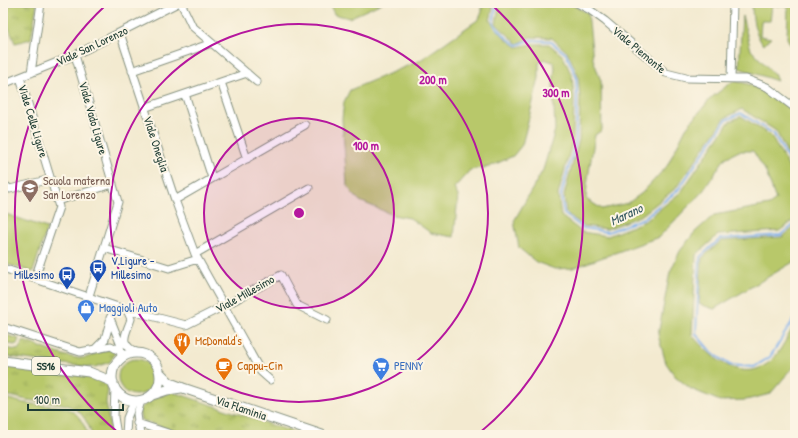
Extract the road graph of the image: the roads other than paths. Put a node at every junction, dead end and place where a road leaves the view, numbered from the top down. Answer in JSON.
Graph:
{"nodes":[{"id":1,"x":42,"y":3,"type":"edge"},
{"id":2,"x":178,"y":3,"type":"edge"},
{"id":3,"x":181,"y":3,"type":"edge"},
{"id":4,"x":577,"y":3,"type":"edge"},
{"id":5,"x":733,"y":3,"type":"edge"},
{"id":6,"x":120,"y":33,"type":"junction"},
{"id":7,"x":212,"y":43,"type":"junction"},
{"id":8,"x":74,"y":56,"type":"junction"},
{"id":9,"x":132,"y":71,"type":"junction"},
{"id":10,"x":31,"y":73,"type":"junction"},
{"id":11,"x":248,"y":74,"type":"junction"},
{"id":12,"x":20,"y":77,"type":"junction"},
{"id":13,"x":731,"y":78,"type":"junction"},
{"id":14,"x":221,"y":82,"type":"junction"},
{"id":15,"x":257,"y":82,"type":"dead end"},
{"id":16,"x":3,"y":84,"type":"edge"},
{"id":17,"x":185,"y":94,"type":"junction"},
{"id":18,"x":144,"y":108,"type":"junction"},
{"id":19,"x":795,"y":108,"type":"edge"},
{"id":20,"x":305,"y":125,"type":"dead end"},
{"id":21,"x":247,"y":159,"type":"junction"},
{"id":22,"x":212,"y":178,"type":"junction"},
{"id":23,"x":51,"y":179,"type":"junction"},
{"id":24,"x":3,"y":184,"type":"edge"},
{"id":25,"x":113,"y":184,"type":"junction"},
{"id":26,"x":309,"y":188,"type":"dead end"},
{"id":27,"x":175,"y":200,"type":"junction"},
{"id":28,"x":57,"y":201,"type":"junction"},
{"id":29,"x":104,"y":248,"type":"junction"},
{"id":30,"x":197,"y":257,"type":"junction"},
{"id":31,"x":3,"y":268,"type":"edge"},
{"id":32,"x":35,"y":278,"type":"junction"},
{"id":33,"x":88,"y":296,"type":"junction"},
{"id":34,"x":96,"y":299,"type":"junction"},
{"id":35,"x":224,"y":306,"type":"junction"},
{"id":36,"x":122,"y":308,"type":"junction"},
{"id":37,"x":146,"y":314,"type":"junction"},
{"id":38,"x":327,"y":320,"type":"dead end"},
{"id":39,"x":111,"y":321,"type":"junction"},
{"id":40,"x":129,"y":323,"type":"junction"},
{"id":41,"x":3,"y":327,"type":"edge"},
{"id":42,"x":94,"y":350,"type":"junction"},
{"id":43,"x":138,"y":353,"type":"junction"},
{"id":44,"x":120,"y":358,"type":"junction"},
{"id":45,"x":3,"y":361,"type":"edge"},
{"id":46,"x":89,"y":372,"type":"junction"},
{"id":47,"x":160,"y":373,"type":"junction"},
{"id":48,"x":270,"y":380,"type":"dead end"},
{"id":49,"x":114,"y":384,"type":"junction"},
{"id":50,"x":182,"y":388,"type":"junction"},
{"id":51,"x":152,"y":395,"type":"junction"},
{"id":52,"x":138,"y":401,"type":"junction"},
{"id":53,"x":137,"y":423,"type":"junction"},
{"id":54,"x":117,"y":435,"type":"edge"},
{"id":55,"x":126,"y":435,"type":"edge"},
{"id":56,"x":140,"y":435,"type":"edge"},
{"id":57,"x":174,"y":435,"type":"edge"},
{"id":58,"x":322,"y":435,"type":"edge"}],
"edges":[{"from":1,"to":10,"type":"street"},
{"from":2,"to":6,"type":"street","name":"Viale San Lorenzo"},
{"from":3,"to":7,"type":"street"},
{"from":4,"to":13,"type":"street","name":"Viale Piemonte"},
{"from":5,"to":13,"type":"street"},
{"from":6,"to":8,"type":"street","name":"Viale San Lorenzo"},
{"from":6,"to":9,"type":"street","name":"Viale Oneglia"},
{"from":7,"to":9,"type":"street"},
{"from":7,"to":11,"type":"street"},
{"from":8,"to":10,"type":"street","name":"Viale San Lorenzo"},
{"from":8,"to":25,"type":"street","name":"Viale Vado Ligure"},
{"from":9,"to":18,"type":"street","name":"Viale Oneglia"},
{"from":10,"to":12,"type":"street","name":"Viale San Lorenzo"},
{"from":11,"to":14,"type":"street"},
{"from":11,"to":15,"type":"street"},
{"from":12,"to":16,"type":"street","name":"Viale San Lorenzo"},
{"from":12,"to":23,"type":"street","name":"Viale Celle Ligure"},
{"from":13,"to":19,"type":"street","name":"Viale Piemonte"},
{"from":14,"to":17,"type":"street"},
{"from":14,"to":21,"type":"street"},
{"from":17,"to":18,"type":"street"},
{"from":17,"to":22,"type":"street"},
{"from":18,"to":27,"type":"street","name":"Viale Oneglia"},
{"from":20,"to":21,"type":"street"},
{"from":21,"to":22,"type":"street"},
{"from":22,"to":27,"type":"street"},
{"from":23,"to":24,"type":"street"},
{"from":23,"to":28,"type":"street","name":"Viale Celle Ligure"},
{"from":25,"to":28,"type":"street"},
{"from":25,"to":29,"type":"street","name":"Viale Vado Ligure"},
{"from":26,"to":30,"type":"street"},
{"from":27,"to":30,"type":"street","name":"Viale Oneglia"},
{"from":28,"to":32,"type":"street","name":"Viale Celle Ligure"},
{"from":29,"to":30,"type":"street"},
{"from":29,"to":33,"type":"street","name":"Viale Vado Ligure"},
{"from":30,"to":35,"type":"street","name":"Viale Oneglia"},
{"from":31,"to":32,"type":"street","name":"Viale Millesimo"},
{"from":32,"to":33,"type":"street","name":"Viale Millesimo"},
{"from":33,"to":34,"type":"street","name":"Viale Millesimo"},
{"from":34,"to":36,"type":"street","name":"Viale Millesimo"},
{"from":34,"to":39,"type":"street","name":"Viale Millesimo"},
{"from":35,"to":37,"type":"street","name":"Viale Millesimo"},
{"from":35,"to":38,"type":"street","name":"Viale Millesimo"},
{"from":35,"to":48,"type":"street","name":"Viale Oneglia"},
{"from":36,"to":37,"type":"street","name":"Viale Millesimo"},
{"from":36,"to":39,"type":"street"},
{"from":36,"to":40,"type":"street"},
{"from":37,"to":40,"type":"street"},
{"from":39,"to":40,"type":"street"},
{"from":39,"to":42,"type":"street"},
{"from":39,"to":44,"type":"street","name":"Viale Millesimo"},
{"from":40,"to":43,"type":"street"},
{"from":41,"to":42,"type":"street"},
{"from":42,"to":44,"type":"street"},
{"from":43,"to":44,"type":"main road","number":"SS16"},
{"from":43,"to":47,"type":"main road"},
{"from":44,"to":46,"type":"main road","number":"SS16"},
{"from":44,"to":49,"type":"main road"},
{"from":45,"to":46,"type":"main road","number":"SS16"},
{"from":46,"to":49,"type":"main road","number":"SS16"},
{"from":47,"to":50,"type":"main road","name":"Via Flaminia"},
{"from":47,"to":51,"type":"main road"},
{"from":49,"to":52,"type":"main road","number":"SS16"},
{"from":49,"to":54,"type":"street"},
{"from":50,"to":51,"type":"main road","name":"Via Flaminia"},
{"from":50,"to":58,"type":"main road","name":"Via Flaminia"},
{"from":51,"to":52,"type":"main road"},
{"from":52,"to":53,"type":"street"},
{"from":52,"to":55,"type":"street"},
{"from":53,"to":56,"type":"street"},
{"from":53,"to":57,"type":"street"}]}
